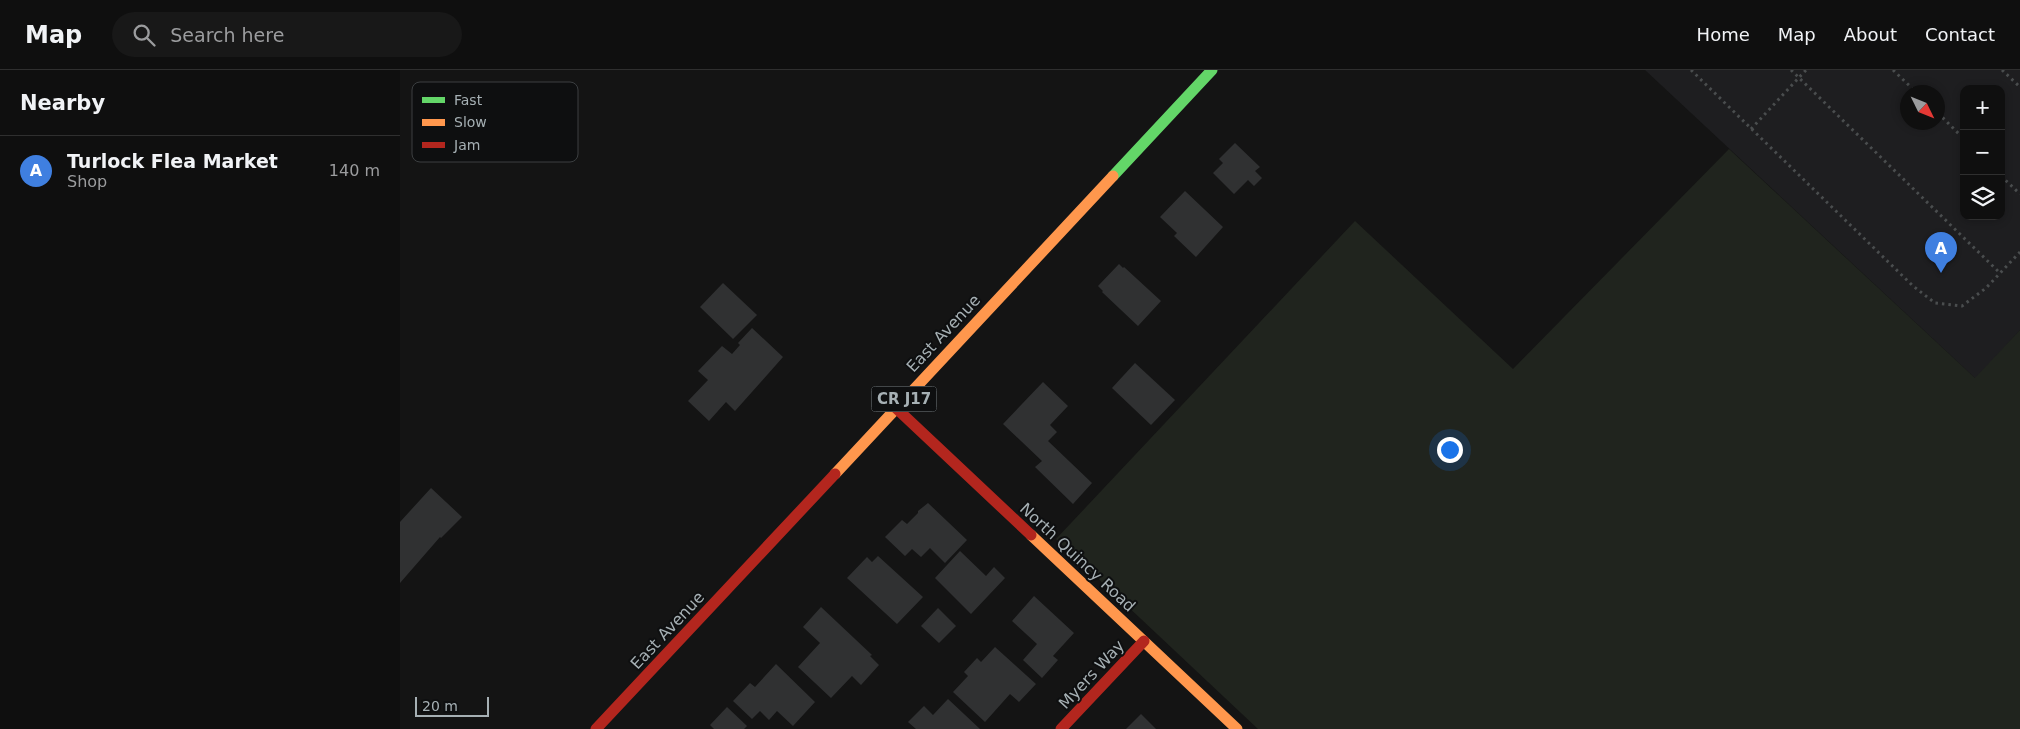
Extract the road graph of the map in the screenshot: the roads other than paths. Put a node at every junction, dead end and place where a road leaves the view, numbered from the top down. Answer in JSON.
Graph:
{"nodes":[{"id":1,"x":1212,"y":70,"type":"edge"},
{"id":2,"x":896,"y":408,"type":"junction"},
{"id":3,"x":1144,"y":641,"type":"junction"},
{"id":4,"x":596,"y":729,"type":"edge"},
{"id":5,"x":1061,"y":729,"type":"edge"},
{"id":6,"x":1237,"y":729,"type":"edge"}],
"edges":[{"from":1,"to":2,"type":"main road","name":"East Avenue","number":"CR J17"},
{"from":2,"to":3,"type":"main road","name":"North Quincy Road"},
{"from":2,"to":4,"type":"main road","name":"East Avenue","number":"CR J17"},
{"from":3,"to":5,"type":"main road","name":"Myers Way"},
{"from":3,"to":6,"type":"main road","name":"North Quincy Road"}]}
